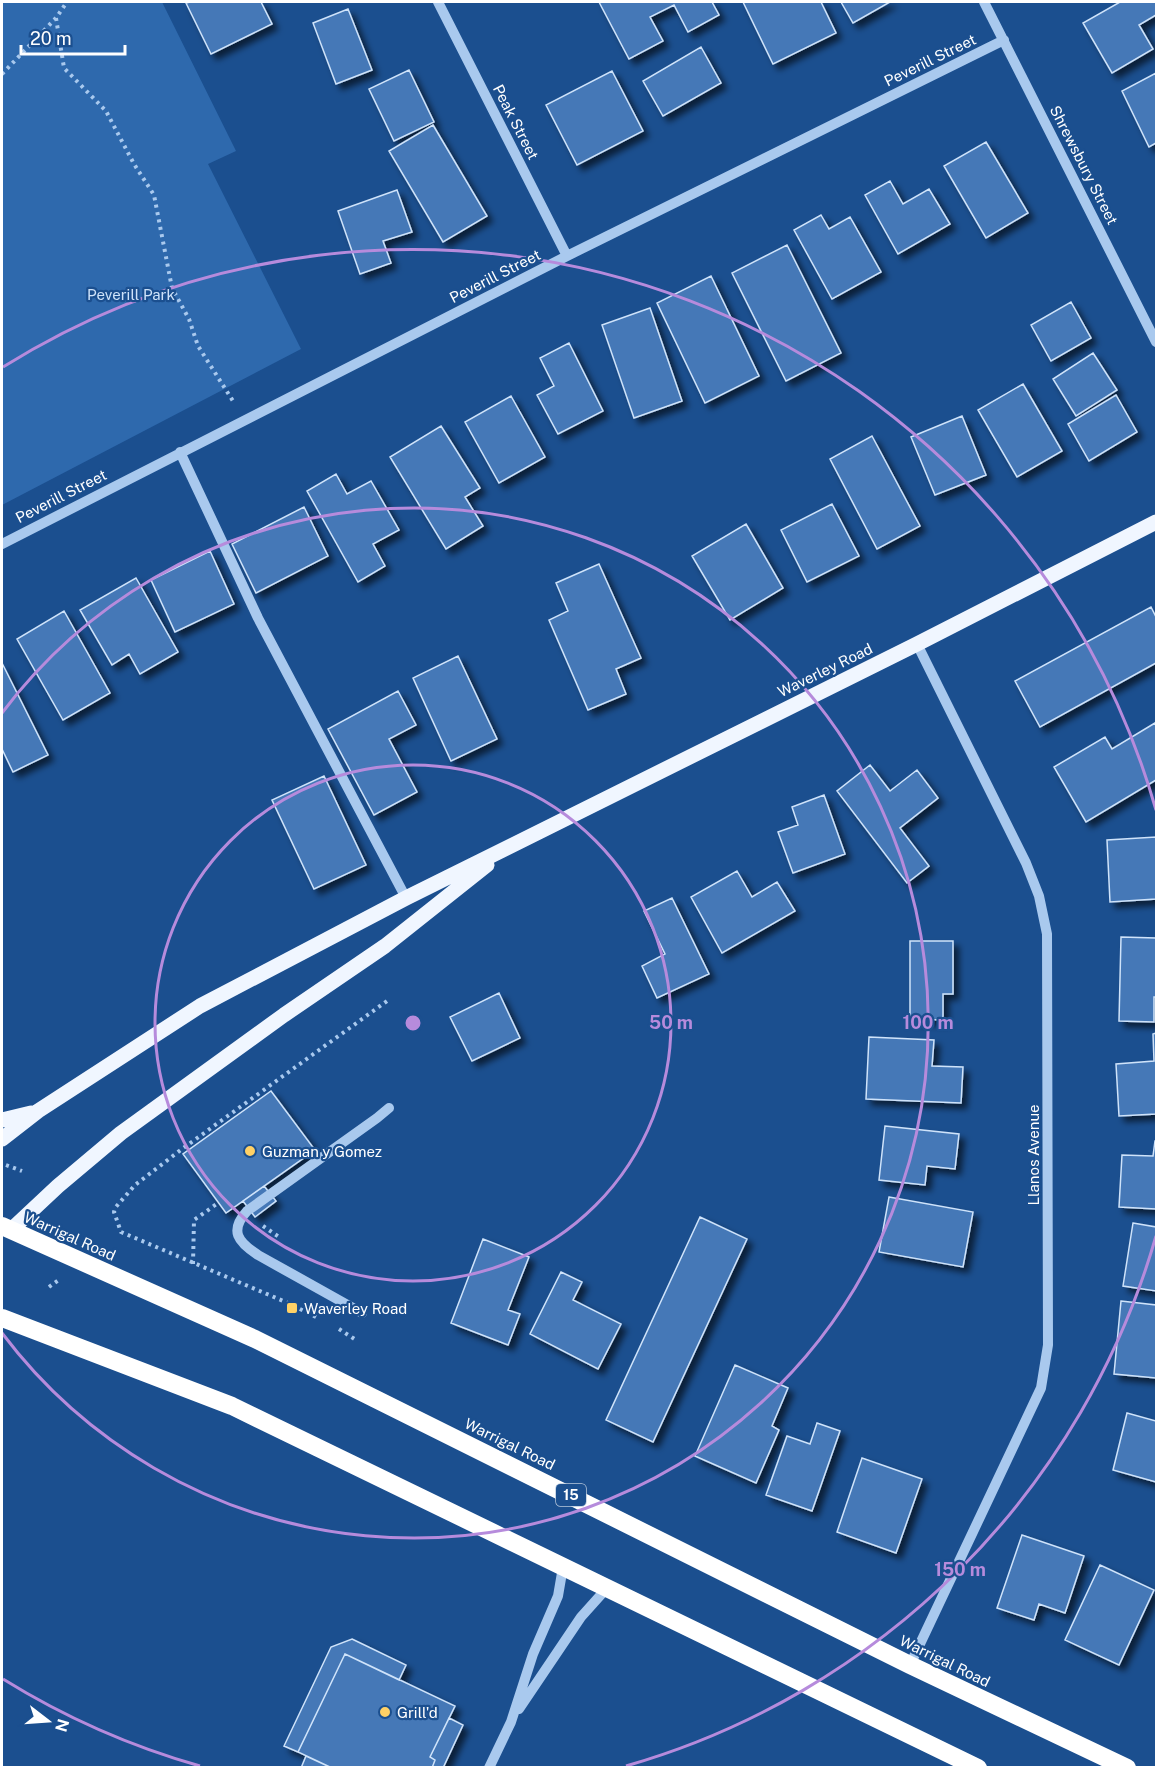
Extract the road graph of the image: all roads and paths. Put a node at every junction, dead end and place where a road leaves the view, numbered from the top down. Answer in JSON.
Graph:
{"nodes":[{"id":1,"x":67,"y":2,"type":"edge"},
{"id":2,"x":438,"y":2,"type":"edge"},
{"id":3,"x":984,"y":2,"type":"edge"},
{"id":4,"x":56,"y":18,"type":"junction"},
{"id":5,"x":1004,"y":40,"type":"junction"},
{"id":6,"x":2,"y":74,"type":"edge"},
{"id":7,"x":567,"y":256,"type":"junction"},
{"id":8,"x":1156,"y":342,"type":"edge"},
{"id":9,"x":243,"y":420,"type":"junction"},
{"id":10,"x":180,"y":452,"type":"junction"},
{"id":11,"x":1156,"y":522,"type":"edge"},
{"id":12,"x":2,"y":544,"type":"edge"},
{"id":13,"x":917,"y":644,"type":"junction"},
{"id":14,"x":508,"y":848,"type":"junction"},
{"id":15,"x":406,"y":898,"type":"junction"},
{"id":16,"x":387,"y":1001,"type":"dead end"},
{"id":17,"x":389,"y":1108,"type":"dead end"},
{"id":18,"x":38,"y":1111,"type":"junction"},
{"id":19,"x":2,"y":1120,"type":"edge"},
{"id":20,"x":2,"y":1139,"type":"edge"},
{"id":21,"x":5,"y":1165,"type":"dead end"},
{"id":22,"x":22,"y":1171,"type":"dead end"},
{"id":23,"x":219,"y":1203,"type":"dead end"},
{"id":24,"x":5,"y":1231,"type":"edge"},
{"id":25,"x":193,"y":1264,"type":"junction"},
{"id":26,"x":362,"y":1313,"type":"dead end"},
{"id":27,"x":2,"y":1318,"type":"edge"},
{"id":28,"x":320,"y":1319,"type":"dead end"},
{"id":29,"x":335,"y":1327,"type":"dead end"},
{"id":30,"x":356,"y":1340,"type":"dead end"},
{"id":31,"x":563,"y":1567,"type":"junction"},
{"id":32,"x":607,"y":1588,"type":"junction"},
{"id":33,"x":910,"y":1665,"type":"junction"},
{"id":34,"x":511,"y":1722,"type":"junction"},
{"id":35,"x":489,"y":1767,"type":"edge"},
{"id":36,"x":978,"y":1767,"type":"edge"},
{"id":37,"x":1127,"y":1767,"type":"edge"}],
"edges":[{"from":1,"to":4,"type":"path"},
{"from":2,"to":7,"type":"street","name":"Peak Street"},
{"from":3,"to":5,"type":"street","name":"Shrewsbury Street"},
{"from":4,"to":6,"type":"path"},
{"from":4,"to":9,"type":"path"},
{"from":5,"to":7,"type":"street","name":"Peverill Street"},
{"from":5,"to":8,"type":"street","name":"Shrewsbury Street"},
{"from":7,"to":9,"type":"street","name":"Peverill Street"},
{"from":9,"to":10,"type":"street","name":"Peverill Street"},
{"from":10,"to":12,"type":"street","name":"Peverill Street"},
{"from":10,"to":15,"type":"street"},
{"from":11,"to":13,"type":"main road","name":"Waverley Road"},
{"from":13,"to":14,"type":"main road","name":"Waverley Road"},
{"from":13,"to":33,"type":"street","name":"Llanos Avenue"},
{"from":14,"to":15,"type":"main road","name":"Waverley Road"},
{"from":14,"to":24,"type":"main road","name":"Waverley Road"},
{"from":15,"to":18,"type":"main road","name":"Waverley Road"},
{"from":16,"to":25,"type":"path"},
{"from":17,"to":26,"type":"street"},
{"from":18,"to":19,"type":"main road"},
{"from":18,"to":20,"type":"main road","name":"Waverley Road"},
{"from":21,"to":22,"type":"path"},
{"from":23,"to":25,"type":"path"},
{"from":24,"to":33,"type":"highway","name":"Warrigal Road","number":"15"},
{"from":25,"to":28,"type":"path"},
{"from":27,"to":31,"type":"highway"},
{"from":29,"to":30,"type":"path"},
{"from":31,"to":32,"type":"highway"},
{"from":31,"to":34,"type":"street"},
{"from":32,"to":34,"type":"street"},
{"from":32,"to":36,"type":"highway"},
{"from":33,"to":37,"type":"highway","name":"Warrigal Road","number":"15"},
{"from":34,"to":35,"type":"street"}]}
